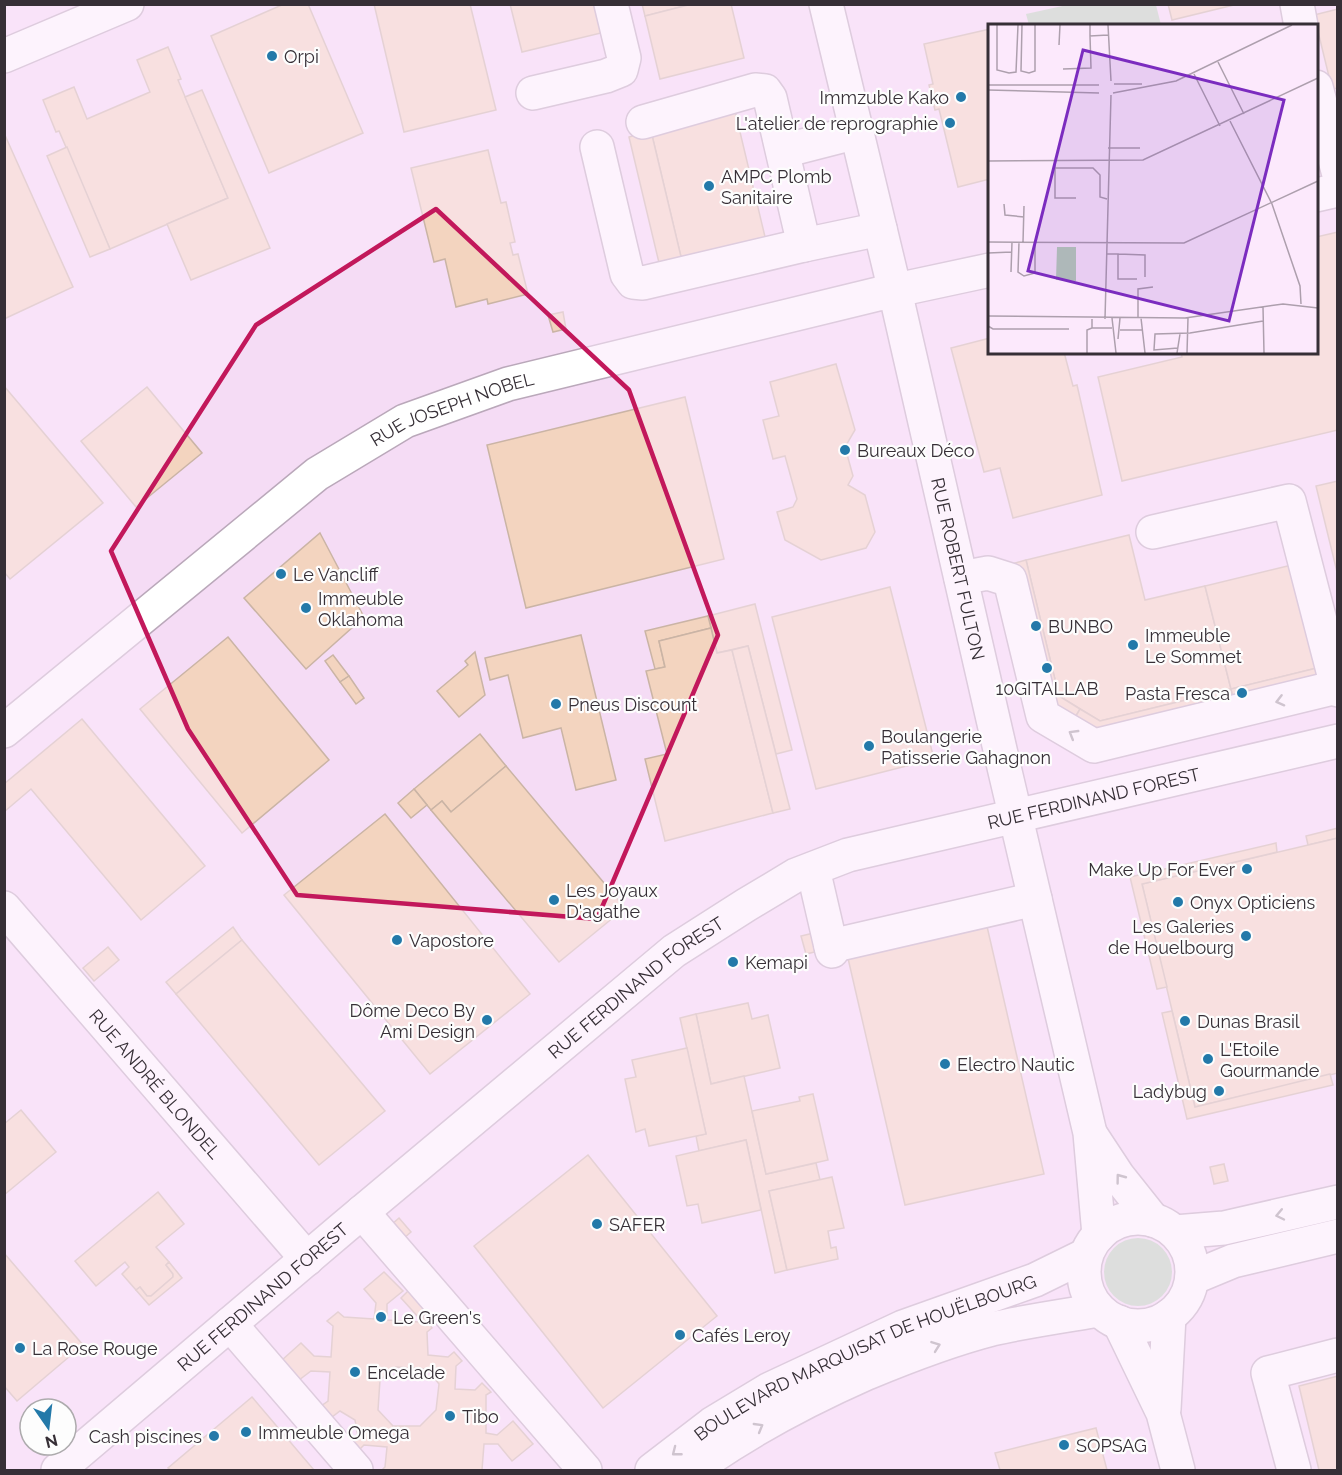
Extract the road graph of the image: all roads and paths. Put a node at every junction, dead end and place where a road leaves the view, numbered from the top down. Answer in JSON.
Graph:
{"nodes":[{"id":1,"x":127,"y":4,"type":"edge"},
{"id":2,"x":611,"y":4,"type":"edge"},
{"id":3,"x":826,"y":4,"type":"edge"},
{"id":4,"x":1297,"y":4,"type":"edge"},
{"id":5,"x":1301,"y":24,"type":"edge"},
{"id":6,"x":4,"y":56,"type":"edge"},
{"id":7,"x":1318,"y":89,"type":"edge"},
{"id":8,"x":533,"y":93,"type":"dead end"},
{"id":9,"x":1331,"y":121,"type":"edge"},
{"id":10,"x":643,"y":122,"type":"dead end"},
{"id":11,"x":857,"y":132,"type":"junction"},
{"id":12,"x":597,"y":147,"type":"dead end"},
{"id":13,"x":783,"y":152,"type":"junction"},
{"id":14,"x":1338,"y":171,"type":"edge"},
{"id":15,"x":1338,"y":190,"type":"edge"},
{"id":16,"x":1318,"y":195,"type":"edge"},
{"id":17,"x":880,"y":229,"type":"junction"},
{"id":18,"x":804,"y":245,"type":"junction"},
{"id":19,"x":988,"y":270,"type":"edge"},
{"id":20,"x":895,"y":291,"type":"junction"},
{"id":21,"x":1153,"y":532,"type":"dead end"},
{"id":22,"x":960,"y":578,"type":"junction"},
{"id":23,"x":1337,"y":688,"type":"edge"},
{"id":24,"x":4,"y":731,"type":"edge"},
{"id":25,"x":1338,"y":741,"type":"edge"},
{"id":26,"x":1015,"y":815,"type":"junction"},
{"id":27,"x":813,"y":869,"type":"junction"},
{"id":28,"x":1035,"y":899,"type":"junction"},
{"id":29,"x":4,"y":908,"type":"edge"},
{"id":30,"x":1090,"y":1133,"type":"junction"},
{"id":31,"x":1338,"y":1202,"type":"edge"},
{"id":32,"x":362,"y":1212,"type":"junction"},
{"id":33,"x":1164,"y":1226,"type":"junction"},
{"id":34,"x":1338,"y":1236,"type":"edge"},
{"id":35,"x":1092,"y":1245,"type":"junction"},
{"id":36,"x":307,"y":1259,"type":"junction"},
{"id":37,"x":1192,"y":1278,"type":"junction"},
{"id":38,"x":1109,"y":1316,"type":"junction"},
{"id":39,"x":1169,"y":1316,"type":"junction"},
{"id":40,"x":230,"y":1324,"type":"junction"},
{"id":41,"x":1338,"y":1355,"type":"edge"},
{"id":42,"x":1164,"y":1413,"type":"junction"},
{"id":43,"x":58,"y":1470,"type":"edge"},
{"id":44,"x":356,"y":1470,"type":"edge"},
{"id":45,"x":585,"y":1470,"type":"edge"},
{"id":46,"x":652,"y":1470,"type":"edge"},
{"id":47,"x":693,"y":1470,"type":"edge"},
{"id":48,"x":1178,"y":1470,"type":"edge"},
{"id":49,"x":1294,"y":1470,"type":"edge"}],
"edges":[{"from":1,"to":6,"type":"street"},
{"from":2,"to":8,"type":"street"},
{"from":3,"to":11,"type":"street","name":"RUE ROBERT FULTON"},
{"from":4,"to":5,"type":"street"},
{"from":7,"to":9,"type":"street"},
{"from":9,"to":14,"type":"street"},
{"from":10,"to":13,"type":"street"},
{"from":11,"to":13,"type":"street"},
{"from":11,"to":17,"type":"street","name":"RUE ROBERT FULTON"},
{"from":12,"to":18,"type":"street"},
{"from":13,"to":18,"type":"street"},
{"from":15,"to":16,"type":"street"},
{"from":17,"to":18,"type":"street"},
{"from":17,"to":20,"type":"street","name":"RUE ROBERT FULTON"},
{"from":19,"to":20,"type":"street","name":"RUE JOSEPH NOBEL"},
{"from":20,"to":22,"type":"street","name":"RUE ROBERT FULTON"},
{"from":20,"to":24,"type":"street","name":"RUE JOSEPH NOBEL"},
{"from":21,"to":23,"type":"street"},
{"from":23,"to":22,"type":"street","one_way":true},
{"from":22,"to":26,"type":"street","name":"RUE ROBERT FULTON"},
{"from":25,"to":26,"type":"street","name":"RUE FERDINAND FOREST"},
{"from":26,"to":27,"type":"street","name":"RUE FERDINAND FOREST"},
{"from":26,"to":28,"type":"street","name":"RUE ROBERT FULTON"},
{"from":27,"to":28,"type":"street"},
{"from":27,"to":32,"type":"street","name":"RUE FERDINAND FOREST"},
{"from":28,"to":30,"type":"street","name":"RUE ROBERT FULTON"},
{"from":29,"to":36,"type":"street","name":"RUE ANDRÉ BLONDEL"},
{"from":33,"to":30,"type":"street","name":"RUE ROBERT FULTON","one_way":true},
{"from":30,"to":35,"type":"street","name":"RUE ROBERT FULTON"},
{"from":31,"to":33,"type":"street","one_way":true},
{"from":32,"to":36,"type":"street","name":"RUE FERDINAND FOREST"},
{"from":32,"to":45,"type":"street"},
{"from":33,"to":35,"type":"street"},
{"from":33,"to":37,"type":"street"},
{"from":34,"to":37,"type":"street"},
{"from":35,"to":38,"type":"street"},
{"from":35,"to":46,"type":"street","name":"BOULEVARD MARQUISAT DE HOUËLBOURG","one_way":true},
{"from":36,"to":40,"type":"street","name":"RUE FERDINAND FOREST"},
{"from":37,"to":39,"type":"street"},
{"from":38,"to":39,"type":"street"},
{"from":38,"to":42,"type":"street"},
{"from":47,"to":38,"type":"street","name":"BOULEVARD MARQUISAT DE HOUËLBOURG","one_way":true},
{"from":39,"to":42,"type":"street"},
{"from":40,"to":43,"type":"street","name":"RUE FERDINAND FOREST"},
{"from":40,"to":44,"type":"street"},
{"from":41,"to":49,"type":"street"},
{"from":42,"to":48,"type":"street"}]}
